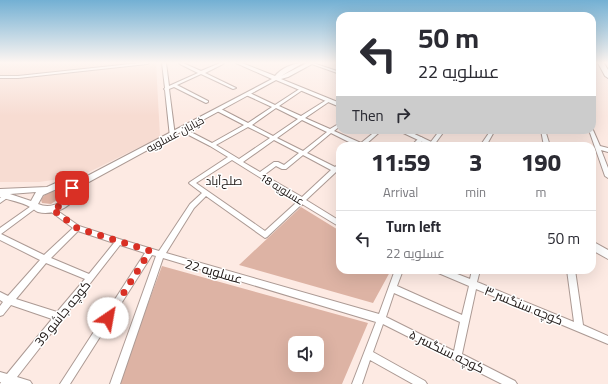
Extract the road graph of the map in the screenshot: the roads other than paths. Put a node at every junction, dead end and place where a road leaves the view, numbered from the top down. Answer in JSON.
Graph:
{"nodes":[{"id":1,"x":165,"y":81,"type":"edge"},
{"id":2,"x":182,"y":81,"type":"edge"},
{"id":3,"x":219,"y":81,"type":"edge"},
{"id":4,"x":272,"y":81,"type":"edge"},
{"id":5,"x":284,"y":81,"type":"edge"},
{"id":6,"x":173,"y":85,"type":"junction"},
{"id":7,"x":234,"y":88,"type":"dead end"},
{"id":8,"x":166,"y":89,"type":"junction"},
{"id":9,"x":302,"y":89,"type":"junction"},
{"id":10,"x":248,"y":94,"type":"junction"},
{"id":11,"x":328,"y":100,"type":"junction"},
{"id":12,"x":206,"y":102,"type":"dead end"},
{"id":13,"x":336,"y":103,"type":"edge"},
{"id":14,"x":275,"y":106,"type":"junction"},
{"id":15,"x":219,"y":110,"type":"junction"},
{"id":16,"x":302,"y":118,"type":"junction"},
{"id":17,"x":248,"y":125,"type":"junction"},
{"id":18,"x":336,"y":127,"type":"edge"},
{"id":19,"x":183,"y":130,"type":"junction"},
{"id":20,"x":331,"y":131,"type":"junction"},
{"id":21,"x":336,"y":134,"type":"edge"},
{"id":22,"x":337,"y":134,"type":"edge"},
{"id":23,"x":375,"y":134,"type":"edge"},
{"id":24,"x":409,"y":134,"type":"edge"},
{"id":25,"x":172,"y":136,"type":"junction"},
{"id":26,"x":274,"y":137,"type":"junction"},
{"id":27,"x":421,"y":139,"type":"junction"},
{"id":28,"x":353,"y":142,"type":"edge"},
{"id":29,"x":366,"y":142,"type":"edge"},
{"id":30,"x":418,"y":142,"type":"edge"},
{"id":31,"x":428,"y":142,"type":"edge"},
{"id":32,"x":596,"y":144,"type":"edge"},
{"id":33,"x":212,"y":145,"type":"junction"},
{"id":34,"x":597,"y":147,"type":"junction"},
{"id":35,"x":608,"y":150,"type":"edge"},
{"id":36,"x":304,"y":152,"type":"junction"},
{"id":37,"x":232,"y":158,"type":"junction"},
{"id":38,"x":239,"y":162,"type":"junction"},
{"id":39,"x":336,"y":167,"type":"edge"},
{"id":40,"x":336,"y":170,"type":"edge"},
{"id":41,"x":260,"y":175,"type":"junction"},
{"id":42,"x":608,"y":176,"type":"edge"},
{"id":43,"x":72,"y":188,"type":"junction"},
{"id":44,"x":46,"y":189,"type":"junction"},
{"id":45,"x":205,"y":193,"type":"junction"},
{"id":46,"x":2,"y":194,"type":"edge"},
{"id":47,"x":301,"y":200,"type":"junction"},
{"id":48,"x":0,"y":201,"type":"edge"},
{"id":49,"x":34,"y":206,"type":"junction"},
{"id":50,"x":52,"y":209,"type":"junction"},
{"id":51,"x":336,"y":222,"type":"edge"},
{"id":52,"x":77,"y":228,"type":"junction"},
{"id":53,"x":0,"y":232,"type":"edge"},
{"id":54,"x":0,"y":236,"type":"edge"},
{"id":55,"x":119,"y":242,"type":"junction"},
{"id":56,"x":596,"y":248,"type":"edge"},
{"id":57,"x":150,"y":251,"type":"junction"},
{"id":58,"x":608,"y":255,"type":"edge"},
{"id":59,"x":160,"y":256,"type":"junction"},
{"id":60,"x":45,"y":259,"type":"junction"},
{"id":61,"x":397,"y":274,"type":"edge"},
{"id":62,"x":449,"y":274,"type":"edge"},
{"id":63,"x":475,"y":274,"type":"edge"},
{"id":64,"x":572,"y":274,"type":"edge"},
{"id":65,"x":90,"y":278,"type":"junction"},
{"id":66,"x":473,"y":284,"type":"junction"},
{"id":67,"x":392,"y":288,"type":"junction"},
{"id":68,"x":0,"y":296,"type":"edge"},
{"id":69,"x":9,"y":301,"type":"junction"},
{"id":70,"x":0,"y":312,"type":"edge"},
{"id":71,"x":59,"y":316,"type":"junction"},
{"id":72,"x":381,"y":319,"type":"junction"},
{"id":73,"x":465,"y":320,"type":"junction"},
{"id":74,"x":579,"y":328,"type":"junction"},
{"id":75,"x":608,"y":340,"type":"edge"},
{"id":76,"x":368,"y":354,"type":"junction"},
{"id":77,"x":457,"y":356,"type":"junction"},
{"id":78,"x":5,"y":380,"type":"edge"},
{"id":79,"x":27,"y":384,"type":"edge"},
{"id":80,"x":65,"y":384,"type":"edge"},
{"id":81,"x":114,"y":384,"type":"edge"},
{"id":82,"x":357,"y":384,"type":"edge"},
{"id":83,"x":422,"y":384,"type":"edge"},
{"id":84,"x":512,"y":384,"type":"edge"}],
"edges":[{"from":1,"to":8,"type":"street"},
{"from":2,"to":6,"type":"street"},
{"from":3,"to":7,"type":"street"},
{"from":4,"to":10,"type":"street","name":"خیابان عسلویه"},
{"from":5,"to":9,"type":"street"},
{"from":6,"to":8,"type":"street"},
{"from":6,"to":12,"type":"street"},
{"from":8,"to":25,"type":"street"},
{"from":9,"to":11,"type":"street"},
{"from":9,"to":14,"type":"street"},
{"from":10,"to":14,"type":"street"},
{"from":10,"to":15,"type":"street","name":"خیابان عسلویه"},
{"from":11,"to":13,"type":"street"},
{"from":11,"to":16,"type":"street"},
{"from":14,"to":16,"type":"street"},
{"from":14,"to":17,"type":"street"},
{"from":15,"to":17,"type":"street"},
{"from":15,"to":19,"type":"street","name":"خیابان عسلویه"},
{"from":16,"to":20,"type":"street"},
{"from":16,"to":26,"type":"street"},
{"from":17,"to":26,"type":"street"},
{"from":17,"to":33,"type":"street"},
{"from":18,"to":20,"type":"street"},
{"from":19,"to":25,"type":"street","name":"خیابان عسلویه"},
{"from":19,"to":33,"type":"street","name":"عسلویه 18"},
{"from":20,"to":21,"type":"street"},
{"from":20,"to":36,"type":"street"},
{"from":22,"to":28,"type":"street"},
{"from":23,"to":29,"type":"street"},
{"from":24,"to":27,"type":"street"},
{"from":25,"to":43,"type":"street","name":"خیابان عسلویه"},
{"from":26,"to":36,"type":"street"},
{"from":26,"to":38,"type":"street"},
{"from":27,"to":30,"type":"street"},
{"from":27,"to":31,"type":"street"},
{"from":32,"to":34,"type":"street"},
{"from":33,"to":37,"type":"street","name":"عسلویه 18"},
{"from":34,"to":35,"type":"street"},
{"from":34,"to":42,"type":"street"},
{"from":36,"to":39,"type":"street"},
{"from":36,"to":41,"type":"street"},
{"from":37,"to":38,"type":"street","name":"عسلویه 18"},
{"from":37,"to":45,"type":"street"},
{"from":38,"to":41,"type":"street","name":"عسلویه 18"},
{"from":40,"to":47,"type":"street"},
{"from":41,"to":47,"type":"street","name":"عسلویه 18"},
{"from":43,"to":44,"type":"street"},
{"from":43,"to":50,"type":"street"},
{"from":44,"to":46,"type":"street"},
{"from":44,"to":49,"type":"street"},
{"from":45,"to":47,"type":"street"},
{"from":45,"to":59,"type":"street"},
{"from":46,"to":48,"type":"street"},
{"from":46,"to":49,"type":"street"},
{"from":47,"to":51,"type":"street","name":"عسلویه 18"},
{"from":49,"to":50,"type":"street"},
{"from":49,"to":53,"type":"street"},
{"from":50,"to":52,"type":"street","name":"عسلویه 22"},
{"from":52,"to":55,"type":"street","name":"عسلویه 22"},
{"from":52,"to":60,"type":"street"},
{"from":54,"to":60,"type":"street"},
{"from":55,"to":57,"type":"street","name":"عسلویه 22"},
{"from":55,"to":65,"type":"street","name":"کوچه جاشو 39"},
{"from":56,"to":58,"type":"street"},
{"from":57,"to":59,"type":"street","name":"عسلویه 22"},
{"from":57,"to":80,"type":"street"},
{"from":59,"to":72,"type":"street","name":"عسلویه 22"},
{"from":59,"to":81,"type":"street"},
{"from":60,"to":65,"type":"street"},
{"from":60,"to":69,"type":"street"},
{"from":61,"to":67,"type":"street"},
{"from":62,"to":66,"type":"street","name":"کوچه سنگسر ۳"},
{"from":63,"to":66,"type":"street"},
{"from":64,"to":74,"type":"street"},
{"from":65,"to":71,"type":"street","name":"کوچه جاشو 39"},
{"from":66,"to":73,"type":"street"},
{"from":66,"to":74,"type":"street","name":"کوچه سنگسر ۳"},
{"from":67,"to":72,"type":"street"},
{"from":67,"to":73,"type":"street"},
{"from":68,"to":69,"type":"street"},
{"from":69,"to":70,"type":"street"},
{"from":69,"to":71,"type":"street"},
{"from":71,"to":78,"type":"street","name":"کوچه جاشو 39"},
{"from":72,"to":76,"type":"street"},
{"from":72,"to":77,"type":"street","name":"کوچه سنگسر ۵"},
{"from":73,"to":77,"type":"street"},
{"from":74,"to":75,"type":"street","name":"کوچه سنگسر ۳"},
{"from":76,"to":82,"type":"street"},
{"from":76,"to":83,"type":"street"},
{"from":77,"to":84,"type":"street","name":"کوچه سنگسر ۵"},
{"from":78,"to":79,"type":"street"}]}
